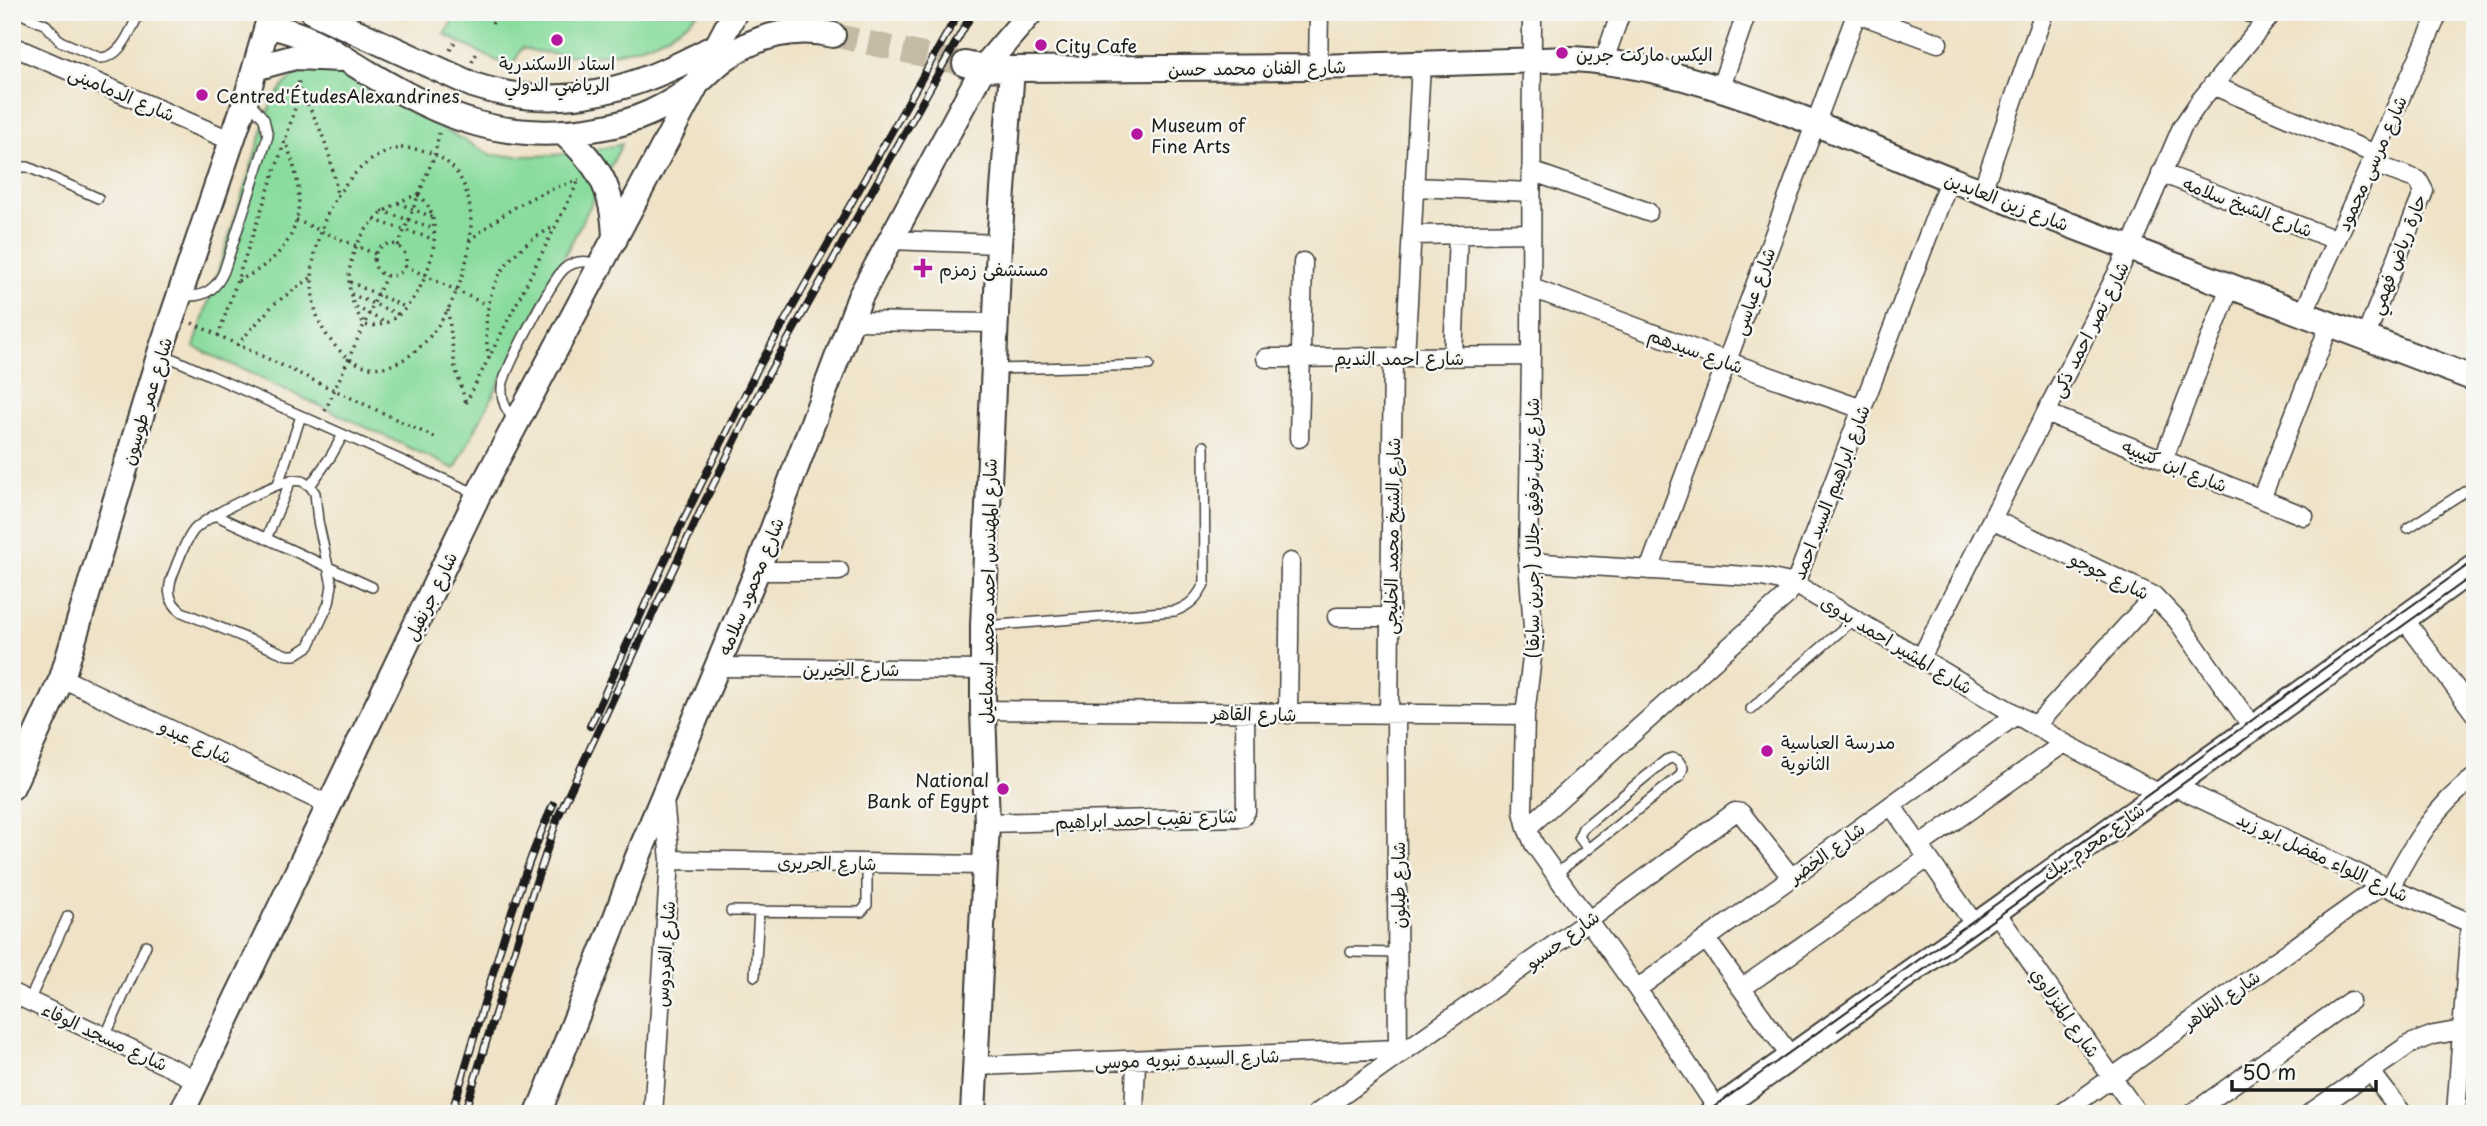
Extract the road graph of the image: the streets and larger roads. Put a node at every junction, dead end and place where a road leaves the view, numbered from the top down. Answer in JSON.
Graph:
{"nodes":[{"id":1,"x":313,"y":12,"type":"edge"},
{"id":2,"x":735,"y":12,"type":"edge"},
{"id":3,"x":1031,"y":12,"type":"edge"},
{"id":4,"x":1319,"y":12,"type":"edge"},
{"id":5,"x":1532,"y":12,"type":"edge"},
{"id":6,"x":1621,"y":12,"type":"edge"},
{"id":7,"x":1747,"y":12,"type":"edge"},
{"id":8,"x":1856,"y":12,"type":"edge"},
{"id":9,"x":2045,"y":12,"type":"edge"},
{"id":10,"x":2247,"y":12,"type":"edge"},
{"id":11,"x":2439,"y":12,"type":"edge"},
{"id":12,"x":2270,"y":16,"type":"edge"},
{"id":13,"x":269,"y":19,"type":"edge"},
{"id":14,"x":815,"y":26,"type":"tunnel mouth"},
{"id":15,"x":1938,"y":43,"type":"dead end"},
{"id":16,"x":12,"y":46,"type":"edge"},
{"id":17,"x":716,"y":46,"type":"junction"},
{"id":18,"x":1604,"y":60,"type":"junction"},
{"id":19,"x":348,"y":61,"type":"junction"},
{"id":20,"x":1531,"y":61,"type":"junction"},
{"id":21,"x":1421,"y":64,"type":"junction"},
{"id":22,"x":974,"y":66,"type":"junction"},
{"id":23,"x":1318,"y":67,"type":"junction"},
{"id":24,"x":255,"y":68,"type":"junction"},
{"id":25,"x":1012,"y":69,"type":"junction"},
{"id":26,"x":462,"y":80,"type":"junction"},
{"id":27,"x":2212,"y":85,"type":"junction"},
{"id":28,"x":695,"y":86,"type":"junction"},
{"id":29,"x":1720,"y":89,"type":"junction"},
{"id":30,"x":444,"y":114,"type":"junction"},
{"id":31,"x":1815,"y":124,"type":"junction"},
{"id":32,"x":562,"y":132,"type":"junction"},
{"id":33,"x":232,"y":141,"type":"junction"},
{"id":34,"x":2373,"y":158,"type":"junction"},
{"id":35,"x":1531,"y":171,"type":"junction"},
{"id":36,"x":2161,"y":173,"type":"junction"},
{"id":37,"x":1950,"y":178,"type":"junction"},
{"id":38,"x":1414,"y":187,"type":"junction"},
{"id":39,"x":1982,"y":191,"type":"junction"},
{"id":40,"x":1531,"y":192,"type":"junction"},
{"id":41,"x":1648,"y":212,"type":"dead end"},
{"id":42,"x":1531,"y":233,"type":"junction"},
{"id":43,"x":1458,"y":234,"type":"junction"},
{"id":44,"x":1412,"y":235,"type":"junction"},
{"id":45,"x":615,"y":239,"type":"junction"},
{"id":46,"x":889,"y":240,"type":"junction"},
{"id":47,"x":2336,"y":240,"type":"junction"},
{"id":48,"x":999,"y":244,"type":"junction"},
{"id":49,"x":2130,"y":248,"type":"junction"},
{"id":50,"x":1303,"y":262,"type":"dead end"},
{"id":51,"x":2230,"y":287,"type":"junction"},
{"id":52,"x":1531,"y":288,"type":"junction"},
{"id":53,"x":2302,"y":314,"type":"junction"},
{"id":54,"x":851,"y":321,"type":"junction"},
{"id":55,"x":996,"y":323,"type":"junction"},
{"id":56,"x":2330,"y":324,"type":"junction"},
{"id":57,"x":2365,"y":338,"type":"junction"},
{"id":58,"x":1531,"y":356,"type":"junction"},
{"id":59,"x":1399,"y":357,"type":"junction"},
{"id":60,"x":1453,"y":357,"type":"junction"},
{"id":61,"x":1266,"y":358,"type":"dead end"},
{"id":62,"x":1301,"y":358,"type":"junction"},
{"id":63,"x":1727,"y":362,"type":"junction"},
{"id":64,"x":2475,"y":379,"type":"edge"},
{"id":65,"x":1862,"y":409,"type":"junction"},
{"id":66,"x":2046,"y":413,"type":"junction"},
{"id":67,"x":1299,"y":438,"type":"dead end"},
{"id":68,"x":2163,"y":460,"type":"junction"},
{"id":69,"x":2261,"y":499,"type":"junction"},
{"id":70,"x":2304,"y":516,"type":"dead end"},
{"id":71,"x":1992,"y":519,"type":"junction"},
{"id":72,"x":1290,"y":562,"type":"dead end"},
{"id":73,"x":1528,"y":562,"type":"junction"},
{"id":74,"x":2475,"y":567,"type":"edge"},
{"id":75,"x":839,"y":570,"type":"dead end"},
{"id":76,"x":1649,"y":570,"type":"junction"},
{"id":77,"x":757,"y":571,"type":"junction"},
{"id":78,"x":1795,"y":584,"type":"junction"},
{"id":79,"x":2154,"y":596,"type":"junction"},
{"id":80,"x":1337,"y":617,"type":"dead end"},
{"id":81,"x":1390,"y":617,"type":"junction"},
{"id":82,"x":2404,"y":619,"type":"junction"},
{"id":83,"x":1921,"y":658,"type":"junction"},
{"id":84,"x":717,"y":667,"type":"junction"},
{"id":85,"x":984,"y":670,"type":"junction"},
{"id":86,"x":62,"y":678,"type":"junction"},
{"id":87,"x":983,"y":710,"type":"junction"},
{"id":88,"x":1245,"y":713,"type":"junction"},
{"id":89,"x":1287,"y":714,"type":"junction"},
{"id":90,"x":1392,"y":714,"type":"junction"},
{"id":91,"x":1525,"y":715,"type":"junction"},
{"id":92,"x":2015,"y":715,"type":"junction"},
{"id":93,"x":2475,"y":715,"type":"edge"},
{"id":94,"x":2035,"y":726,"type":"junction"},
{"id":95,"x":2253,"y":728,"type":"junction"},
{"id":96,"x":2064,"y":743,"type":"junction"},
{"id":97,"x":2475,"y":777,"type":"edge"},
{"id":98,"x":12,"y":787,"type":"edge"},
{"id":99,"x":2166,"y":789,"type":"junction"},
{"id":100,"x":663,"y":795,"type":"junction"},
{"id":101,"x":329,"y":805,"type":"junction"},
{"id":102,"x":1891,"y":805,"type":"junction"},
{"id":103,"x":987,"y":823,"type":"junction"},
{"id":104,"x":1527,"y":828,"type":"junction"},
{"id":105,"x":1924,"y":852,"type":"junction"},
{"id":106,"x":670,"y":860,"type":"junction"},
{"id":107,"x":984,"y":865,"type":"junction"},
{"id":108,"x":1791,"y":877,"type":"junction"},
{"id":109,"x":2386,"y":886,"type":"junction"},
{"id":110,"x":1985,"y":918,"type":"junction"},
{"id":111,"x":1589,"y":920,"type":"junction"},
{"id":112,"x":2472,"y":924,"type":"edge"},
{"id":113,"x":1706,"y":939,"type":"junction"},
{"id":114,"x":1742,"y":988,"type":"junction"},
{"id":115,"x":1637,"y":989,"type":"junction"},
{"id":116,"x":20,"y":997,"type":"edge"},
{"id":117,"x":2350,"y":1001,"type":"dead end"},
{"id":118,"x":2467,"y":1021,"type":"edge"},
{"id":119,"x":1398,"y":1052,"type":"junction"},
{"id":120,"x":1791,"y":1058,"type":"junction"},
{"id":121,"x":1136,"y":1061,"type":"junction"},
{"id":122,"x":977,"y":1066,"type":"junction"},
{"id":123,"x":2370,"y":1071,"type":"junction"},
{"id":124,"x":2112,"y":1077,"type":"junction"},
{"id":125,"x":197,"y":1080,"type":"junction"},
{"id":126,"x":1717,"y":1112,"type":"edge"},
{"id":127,"x":2316,"y":1112,"type":"edge"},
{"id":128,"x":2456,"y":1113,"type":"edge"},
{"id":129,"x":181,"y":1114,"type":"edge"},
{"id":130,"x":538,"y":1114,"type":"edge"},
{"id":131,"x":653,"y":1114,"type":"edge"},
{"id":132,"x":974,"y":1114,"type":"edge"},
{"id":133,"x":1134,"y":1114,"type":"edge"},
{"id":134,"x":1316,"y":1114,"type":"edge"},
{"id":135,"x":2061,"y":1114,"type":"edge"},
{"id":136,"x":2138,"y":1114,"type":"edge"},
{"id":137,"x":2191,"y":1114,"type":"edge"},
{"id":138,"x":2403,"y":1114,"type":"edge"}],
"edges":[{"from":1,"to":26,"type":"street"},
{"from":2,"to":17,"type":"street","name":"شارع جرنفيل"},
{"from":3,"to":22,"type":"street","name":"شارع محمود سلامه"},
{"from":4,"to":23,"type":"street"},
{"from":5,"to":20,"type":"street","name":"شارع نبيل توفيق جلال (جرين سابقا)"},
{"from":6,"to":18,"type":"street"},
{"from":7,"to":29,"type":"street"},
{"from":8,"to":15,"type":"street"},
{"from":8,"to":31,"type":"street","name":"شارع عباسى"},
{"from":9,"to":39,"type":"street"},
{"from":10,"to":12,"type":"street"},
{"from":11,"to":34,"type":"street","name":"شارع مرسى محمود"},
{"from":12,"to":27,"type":"street","name":"شارع نصر احمد ذكى"},
{"from":13,"to":19,"type":"street"},
{"from":13,"to":24,"type":"street","name":"شارع عمر طوسون"},
{"from":14,"to":28,"type":"street"},
{"from":16,"to":33,"type":"street","name":"شارع الدمامينى"},
{"from":17,"to":26,"type":"street"},
{"from":17,"to":28,"type":"street","name":"شارع جرنفيل"},
{"from":18,"to":20,"type":"street","name":"شارع زين العابدين"},
{"from":18,"to":29,"type":"street","name":"شارع زين العابدين"},
{"from":19,"to":24,"type":"street"},
{"from":19,"to":30,"type":"street"},
{"from":20,"to":21,"type":"street","name":"شارع الفنان محمد حسن"},
{"from":20,"to":35,"type":"street","name":"شارع نبيل توفيق جلال (جرين سابقا)"},
{"from":21,"to":23,"type":"street","name":"شارع الفنان محمد حسن"},
{"from":21,"to":38,"type":"street","name":"شارع الشيخ محمد الخليجى"},
{"from":22,"to":25,"type":"street","name":"شارع الفنان محمد حسن"},
{"from":22,"to":46,"type":"street","name":"شارع محمود سلامه"},
{"from":23,"to":25,"type":"street","name":"شارع الفنان محمد حسن"},
{"from":24,"to":33,"type":"street","name":"شارع عمر طوسون"},
{"from":25,"to":48,"type":"street","name":"شارع المهندس احمد محمد اسماعيل"},
{"from":26,"to":30,"type":"street"},
{"from":27,"to":34,"type":"street"},
{"from":27,"to":36,"type":"street","name":"شارع نصر احمد ذكى"},
{"from":28,"to":32,"type":"street"},
{"from":28,"to":45,"type":"street","name":"شارع جرنفيل"},
{"from":29,"to":31,"type":"street","name":"شارع زين العابدين"},
{"from":30,"to":32,"type":"street"},
{"from":31,"to":37,"type":"street","name":"شارع زين العابدين"},
{"from":31,"to":63,"type":"street","name":"شارع عباسى"},
{"from":32,"to":45,"type":"street"},
{"from":33,"to":86,"type":"street","name":"شارع عمر طوسون"},
{"from":34,"to":47,"type":"street","name":"شارع مرسى محمود"},
{"from":34,"to":57,"type":"street","name":"حارة رياض فهمي"},
{"from":35,"to":40,"type":"street","name":"شارع نبيل توفيق جلال (جرين سابقا)"},
{"from":35,"to":41,"type":"street"},
{"from":36,"to":47,"type":"street","name":"شارع الشيخ سلامه"},
{"from":36,"to":49,"type":"street","name":"شارع نصر احمد ذكى"},
{"from":37,"to":39,"type":"street","name":"شارع زين العابدين"},
{"from":37,"to":65,"type":"street","name":"شارع ابراهيم السيد احمد"},
{"from":38,"to":40,"type":"street"},
{"from":38,"to":44,"type":"street","name":"شارع الشيخ محمد الخليجى"},
{"from":39,"to":49,"type":"street","name":"شارع زين العابدين"},
{"from":40,"to":42,"type":"street","name":"شارع نبيل توفيق جلال (جرين سابقا)"},
{"from":42,"to":43,"type":"street"},
{"from":42,"to":52,"type":"street","name":"شارع نبيل توفيق جلال (جرين سابقا)"},
{"from":43,"to":44,"type":"street"},
{"from":43,"to":60,"type":"street"},
{"from":44,"to":59,"type":"street","name":"شارع الشيخ محمد الخليجى"},
{"from":45,"to":101,"type":"street","name":"شارع جرنفيل"},
{"from":46,"to":48,"type":"street"},
{"from":46,"to":54,"type":"street","name":"شارع محمود سلامه"},
{"from":47,"to":53,"type":"street","name":"شارع مرسى محمود"},
{"from":48,"to":55,"type":"street","name":"شارع المهندس احمد محمد اسماعيل"},
{"from":49,"to":51,"type":"street","name":"شارع زين العابدين"},
{"from":49,"to":66,"type":"street","name":"شارع نصر احمد ذكى"},
{"from":50,"to":62,"type":"street"},
{"from":51,"to":53,"type":"street","name":"شارع زين العابدين"},
{"from":51,"to":68,"type":"street"},
{"from":52,"to":58,"type":"street","name":"شارع نبيل توفيق جلال (جرين سابقا)"},
{"from":52,"to":63,"type":"street","name":"شارع سيدهم"},
{"from":53,"to":56,"type":"street","name":"شارع زين العابدين"},
{"from":54,"to":55,"type":"street"},
{"from":54,"to":77,"type":"street","name":"شارع محمود سلامه"},
{"from":55,"to":85,"type":"street","name":"شارع المهندس احمد محمد اسماعيل"},
{"from":56,"to":57,"type":"street","name":"شارع زين العابدين"},
{"from":56,"to":69,"type":"street"},
{"from":57,"to":64,"type":"street","name":"شارع زين العابدين"},
{"from":58,"to":60,"type":"street","name":"شارع احمد النديم"},
{"from":58,"to":73,"type":"street","name":"شارع نبيل توفيق جلال (جرين سابقا)"},
{"from":59,"to":60,"type":"street","name":"شارع احمد النديم"},
{"from":59,"to":62,"type":"street","name":"شارع احمد النديم"},
{"from":59,"to":81,"type":"street","name":"شارع الشيخ محمد الخليجى"},
{"from":61,"to":62,"type":"street","name":"شارع احمد النديم"},
{"from":62,"to":67,"type":"street"},
{"from":63,"to":65,"type":"street","name":"شارع سيدهم"},
{"from":63,"to":76,"type":"street","name":"شارع عباسى"},
{"from":65,"to":78,"type":"street","name":"شارع ابراهيم السيد احمد"},
{"from":66,"to":68,"type":"street","name":"شارع ابن كتيبيه"},
{"from":66,"to":71,"type":"street","name":"شارع نصر احمد ذكى"},
{"from":68,"to":69,"type":"street","name":"شارع ابن كتيبيه"},
{"from":69,"to":70,"type":"street","name":"شارع ابن كتيبيه"},
{"from":71,"to":79,"type":"street","name":"شارع جوجو"},
{"from":71,"to":83,"type":"street","name":"شارع نصر احمد ذكى"},
{"from":72,"to":89,"type":"street"},
{"from":73,"to":76,"type":"street","name":"شارع المشير احمد بدوى"},
{"from":73,"to":91,"type":"street","name":"شارع نبيل توفيق جلال (جرين سابقا)"},
{"from":74,"to":82,"type":"street","name":"شارع محرم بيك"},
{"from":75,"to":77,"type":"street"},
{"from":76,"to":78,"type":"street","name":"شارع المشير احمد بدوى"},
{"from":77,"to":84,"type":"street","name":"شارع محمود سلامه"},
{"from":78,"to":83,"type":"street","name":"شارع المشير احمد بدوى"},
{"from":78,"to":104,"type":"street","name":"شارع ابراهيم السيد احمد"},
{"from":79,"to":94,"type":"street"},
{"from":79,"to":95,"type":"street","name":"شارع جوجو"},
{"from":80,"to":81,"type":"street"},
{"from":81,"to":90,"type":"street","name":"شارع الشيخ محمد الخليجى"},
{"from":82,"to":93,"type":"street"},
{"from":82,"to":95,"type":"street","name":"شارع محرم بيك"},
{"from":83,"to":92,"type":"street","name":"شارع المشير احمد بدوى"},
{"from":84,"to":85,"type":"street","name":"شارع الخيرين"},
{"from":84,"to":100,"type":"street","name":"شارع محمود سلامه"},
{"from":85,"to":87,"type":"street","name":"شارع المهندس احمد محمد اسماعيل"},
{"from":86,"to":98,"type":"street","name":"شارع عمر طوسون"},
{"from":86,"to":101,"type":"street","name":"شارع عبدو"},
{"from":87,"to":88,"type":"street","name":"شارع القاهر"},
{"from":87,"to":103,"type":"street","name":"شارع المهندس احمد محمد اسماعيل"},
{"from":88,"to":89,"type":"street","name":"شارع القاهر"},
{"from":88,"to":103,"type":"street","name":"شارع نقيب احمد ابراهيم"},
{"from":89,"to":90,"type":"street","name":"شارع القاهر"},
{"from":90,"to":91,"type":"street","name":"شارع القاهر"},
{"from":90,"to":119,"type":"street","name":"شارع طيلون"},
{"from":91,"to":104,"type":"street","name":"شارع نبيل توفيق جلال (جرين سابقا)"},
{"from":92,"to":94,"type":"street","name":"شارع المشير احمد بدوى"},
{"from":92,"to":102,"type":"street","name":"شارع الخضر"},
{"from":94,"to":96,"type":"street","name":"شارع المشير احمد بدوى"},
{"from":95,"to":99,"type":"street","name":"شارع محرم بيك"},
{"from":96,"to":99,"type":"street","name":"شارع المشير احمد بدوى"},
{"from":96,"to":105,"type":"street"},
{"from":97,"to":109,"type":"street"},
{"from":99,"to":109,"type":"street","name":"شارع اللواء مفضل ابو زيد"},
{"from":99,"to":110,"type":"street","name":"شارع محرم بيك"},
{"from":100,"to":106,"type":"street","name":"شارع الفردوس"},
{"from":100,"to":130,"type":"street","name":"شارع محمود سلامه"},
{"from":101,"to":125,"type":"street","name":"شارع جرنفيل"},
{"from":102,"to":105,"type":"street","name":"شارع المنزلاوي"},
{"from":102,"to":108,"type":"street","name":"شارع الخضر"},
{"from":103,"to":107,"type":"street","name":"شارع المهندس احمد محمد اسماعيل"},
{"from":104,"to":111,"type":"street","name":"شارع نبيل توفيق جلال (جرين سابقا)"},
{"from":105,"to":110,"type":"street","name":"شارع المنزلاوي"},
{"from":105,"to":114,"type":"street"},
{"from":106,"to":107,"type":"street","name":"شارع الحريرى"},
{"from":106,"to":131,"type":"street","name":"شارع الفردوس"},
{"from":107,"to":122,"type":"street","name":"شارع المهندس احمد محمد اسماعيل"},
{"from":108,"to":111,"type":"street","name":"شارع حسبو"},
{"from":108,"to":113,"type":"street","name":"شارع الخضر"},
{"from":109,"to":112,"type":"street","name":"شارع اللواء مفضل ابو زيد"},
{"from":109,"to":124,"type":"street","name":"شارع الظاهر"},
{"from":110,"to":120,"type":"street","name":"شارع محرم بيك"},
{"from":110,"to":124,"type":"street","name":"شارع المنزلاوي"},
{"from":111,"to":115,"type":"street","name":"شارع نبيل توفيق جلال (جرين سابقا)"},
{"from":111,"to":119,"type":"street","name":"شارع حسبو"},
{"from":112,"to":118,"type":"street"},
{"from":113,"to":114,"type":"street"},
{"from":113,"to":115,"type":"street","name":"شارع الخضر"},
{"from":114,"to":120,"type":"street"},
{"from":115,"to":126,"type":"street","name":"شارع نبيل توفيق جلال (جرين سابقا)"},
{"from":116,"to":125,"type":"street","name":"شارع مسجد الوفاء"},
{"from":117,"to":137,"type":"street"},
{"from":118,"to":123,"type":"street"},
{"from":118,"to":128,"type":"street"},
{"from":119,"to":121,"type":"street","name":"شارع السيده نبويه موسى"},
{"from":119,"to":134,"type":"street","name":"شارع حسبو"},
{"from":120,"to":126,"type":"street","name":"شارع محرم بيك"},
{"from":121,"to":122,"type":"street","name":"شارع السيده نبويه موسى"},
{"from":121,"to":133,"type":"street"},
{"from":122,"to":132,"type":"street","name":"شارع المهندس احمد محمد اسماعيل"},
{"from":123,"to":127,"type":"street"},
{"from":123,"to":138,"type":"street"},
{"from":124,"to":135,"type":"street","name":"شارع الظاهر"},
{"from":124,"to":136,"type":"street","name":"شارع المنزلاوي"},
{"from":125,"to":129,"type":"street","name":"شارع جرنفيل"}]}
